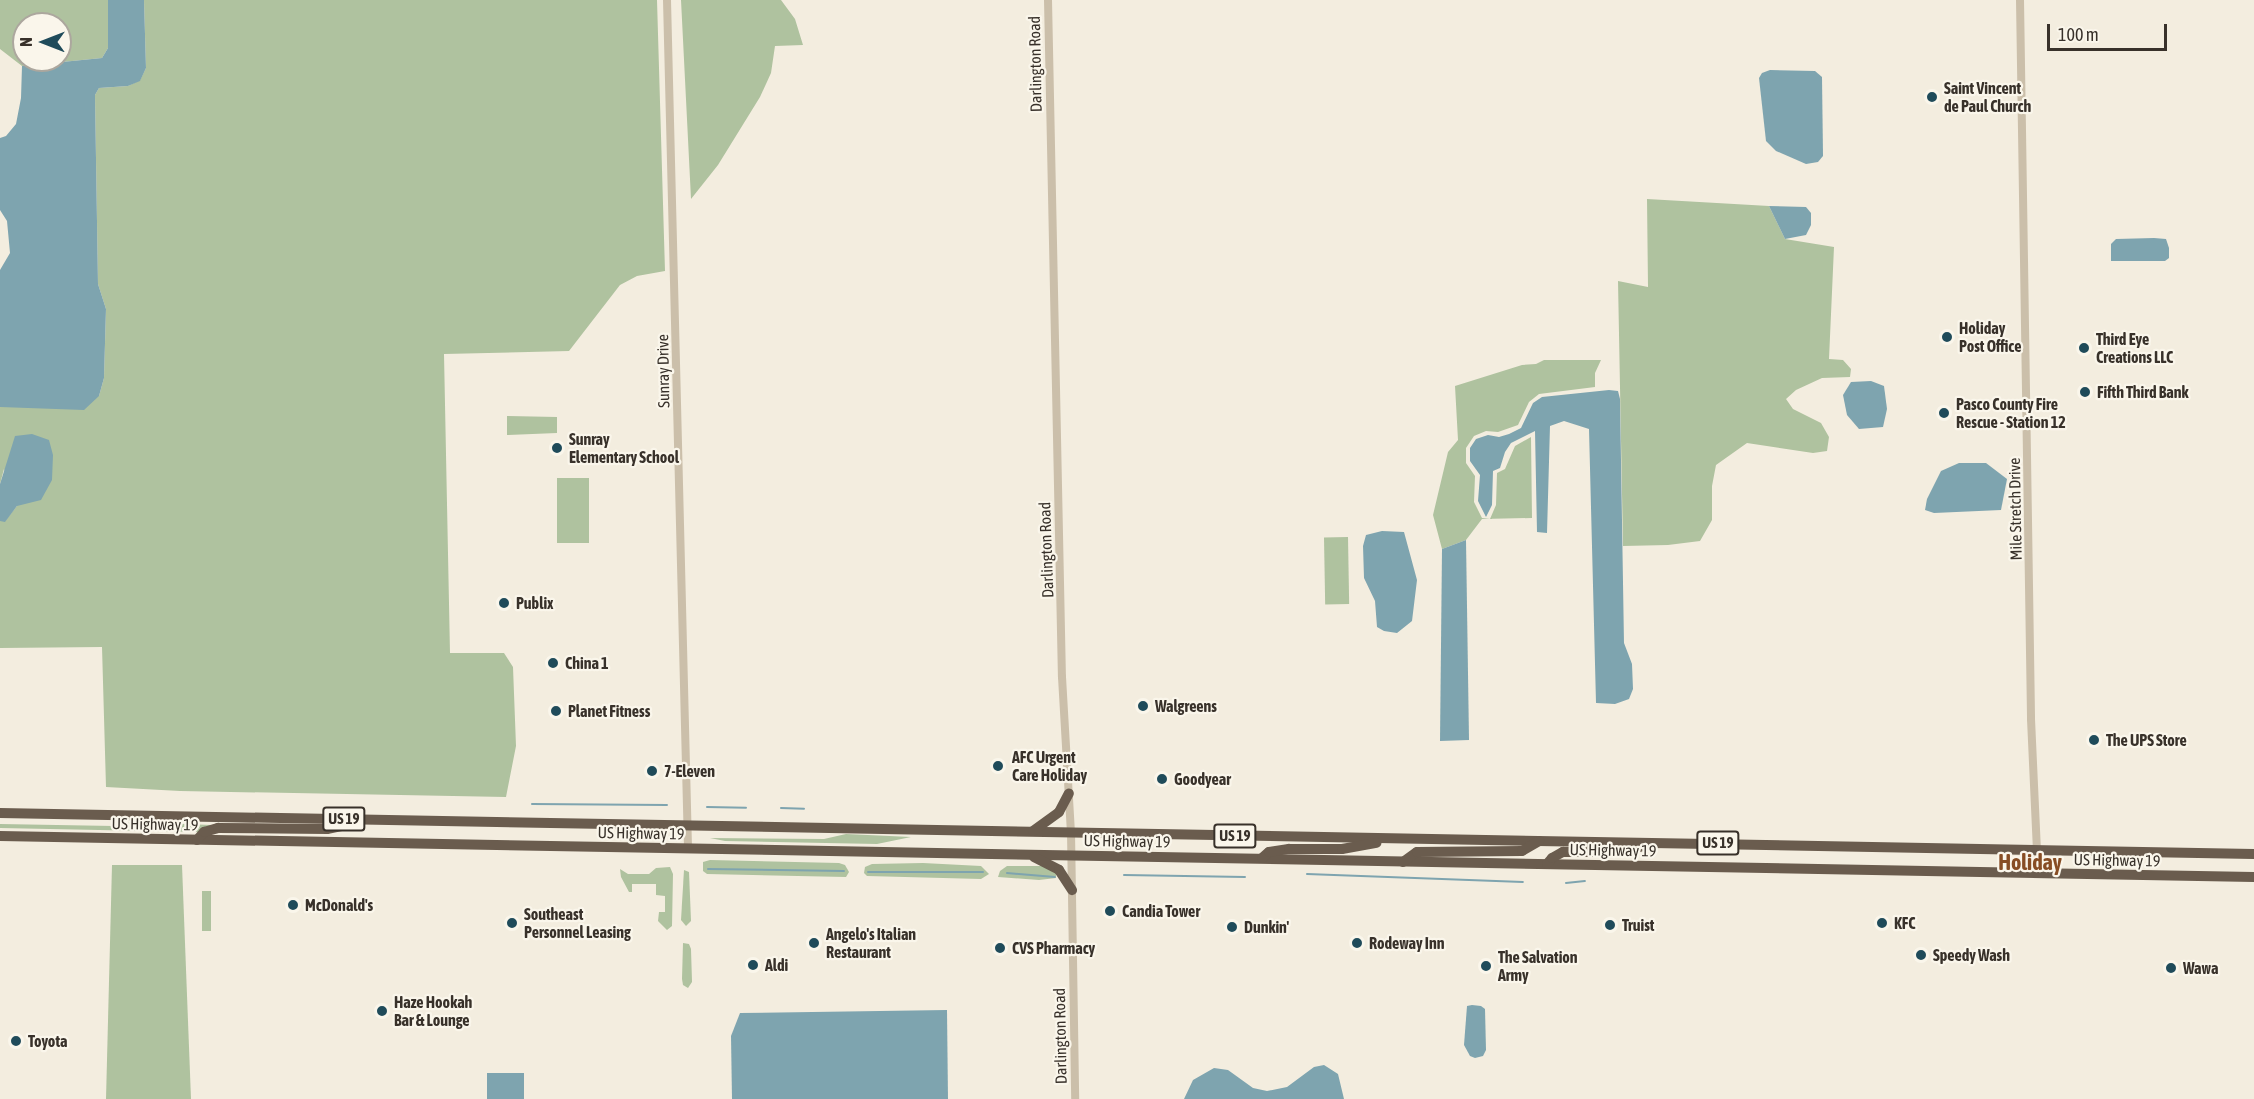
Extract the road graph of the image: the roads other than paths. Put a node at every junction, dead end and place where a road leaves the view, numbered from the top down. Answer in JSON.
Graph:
{"nodes":[{"id":1,"x":667,"y":0,"type":"edge"},
{"id":2,"x":1048,"y":0,"type":"edge"},
{"id":3,"x":2020,"y":0,"type":"edge"},
{"id":4,"x":1069,"y":793,"type":"junction"},
{"id":5,"x":0,"y":813,"type":"edge"},
{"id":6,"x":364,"y":820,"type":"junction"},
{"id":7,"x":689,"y":826,"type":"junction"},
{"id":8,"x":1032,"y":832,"type":"junction"},
{"id":9,"x":1071,"y":832,"type":"junction"},
{"id":10,"x":0,"y":836,"type":"edge"},
{"id":11,"x":1399,"y":839,"type":"junction"},
{"id":12,"x":197,"y":840,"type":"junction"},
{"id":13,"x":1539,"y":841,"type":"junction"},
{"id":14,"x":1665,"y":842,"type":"junction"},
{"id":15,"x":688,"y":849,"type":"junction"},
{"id":16,"x":2037,"y":850,"type":"junction"},
{"id":17,"x":2254,"y":854,"type":"edge"},
{"id":18,"x":1028,"y":855,"type":"junction"},
{"id":19,"x":1071,"y":855,"type":"junction"},
{"id":20,"x":1263,"y":858,"type":"junction"},
{"id":21,"x":1403,"y":862,"type":"junction"},
{"id":22,"x":1547,"y":864,"type":"junction"},
{"id":23,"x":2040,"y":873,"type":"junction"},
{"id":24,"x":2254,"y":877,"type":"edge"},
{"id":25,"x":1071,"y":890,"type":"junction"},
{"id":26,"x":1075,"y":1099,"type":"edge"}],
"edges":[{"from":1,"to":7,"type":"street","name":"Sunray Drive"},
{"from":2,"to":4,"type":"street","name":"Darlington Road"},
{"from":3,"to":16,"type":"street","name":"Mile Stretch Drive"},
{"from":4,"to":8,"type":"highway"},
{"from":4,"to":9,"type":"street","name":"Darlington Road"},
{"from":5,"to":6,"type":"highway","name":"US Highway 19","number":"US 19"},
{"from":6,"to":7,"type":"highway","name":"US Highway 19","number":"US 19"},
{"from":6,"to":12,"type":"highway"},
{"from":7,"to":8,"type":"highway","name":"US Highway 19","number":"US 19"},
{"from":7,"to":15,"type":"street","name":"Sunray Drive"},
{"from":8,"to":9,"type":"highway","name":"US Highway 19","number":"US 19"},
{"from":9,"to":11,"type":"highway","name":"US Highway 19","number":"US 19"},
{"from":9,"to":19,"type":"street","name":"Darlington Road"},
{"from":10,"to":12,"type":"highway","name":"US Highway 19","number":"US 19"},
{"from":11,"to":13,"type":"highway","name":"US Highway 19","number":"US 19"},
{"from":11,"to":20,"type":"highway"},
{"from":12,"to":15,"type":"highway","name":"US Highway 19","number":"US 19"},
{"from":13,"to":14,"type":"highway","name":"US Highway 19","number":"US 19"},
{"from":13,"to":21,"type":"highway"},
{"from":14,"to":16,"type":"highway","name":"US Highway 19","number":"US 19"},
{"from":14,"to":22,"type":"highway"},
{"from":15,"to":18,"type":"highway","name":"US Highway 19","number":"US 19"},
{"from":16,"to":17,"type":"highway","name":"US Highway 19","number":"US 19"},
{"from":16,"to":23,"type":"street","name":"Mile Stretch Drive"},
{"from":18,"to":19,"type":"highway","name":"US Highway 19","number":"US 19"},
{"from":18,"to":25,"type":"highway"},
{"from":19,"to":20,"type":"highway","name":"US Highway 19","number":"US 19"},
{"from":19,"to":25,"type":"street","name":"Darlington Road"},
{"from":20,"to":21,"type":"highway","name":"US Highway 19","number":"US 19"},
{"from":21,"to":22,"type":"highway","name":"US Highway 19","number":"US 19"},
{"from":22,"to":23,"type":"highway","name":"US Highway 19","number":"US 19"},
{"from":23,"to":24,"type":"highway","name":"US Highway 19","number":"US 19"},
{"from":25,"to":26,"type":"street","name":"Darlington Road"}]}
